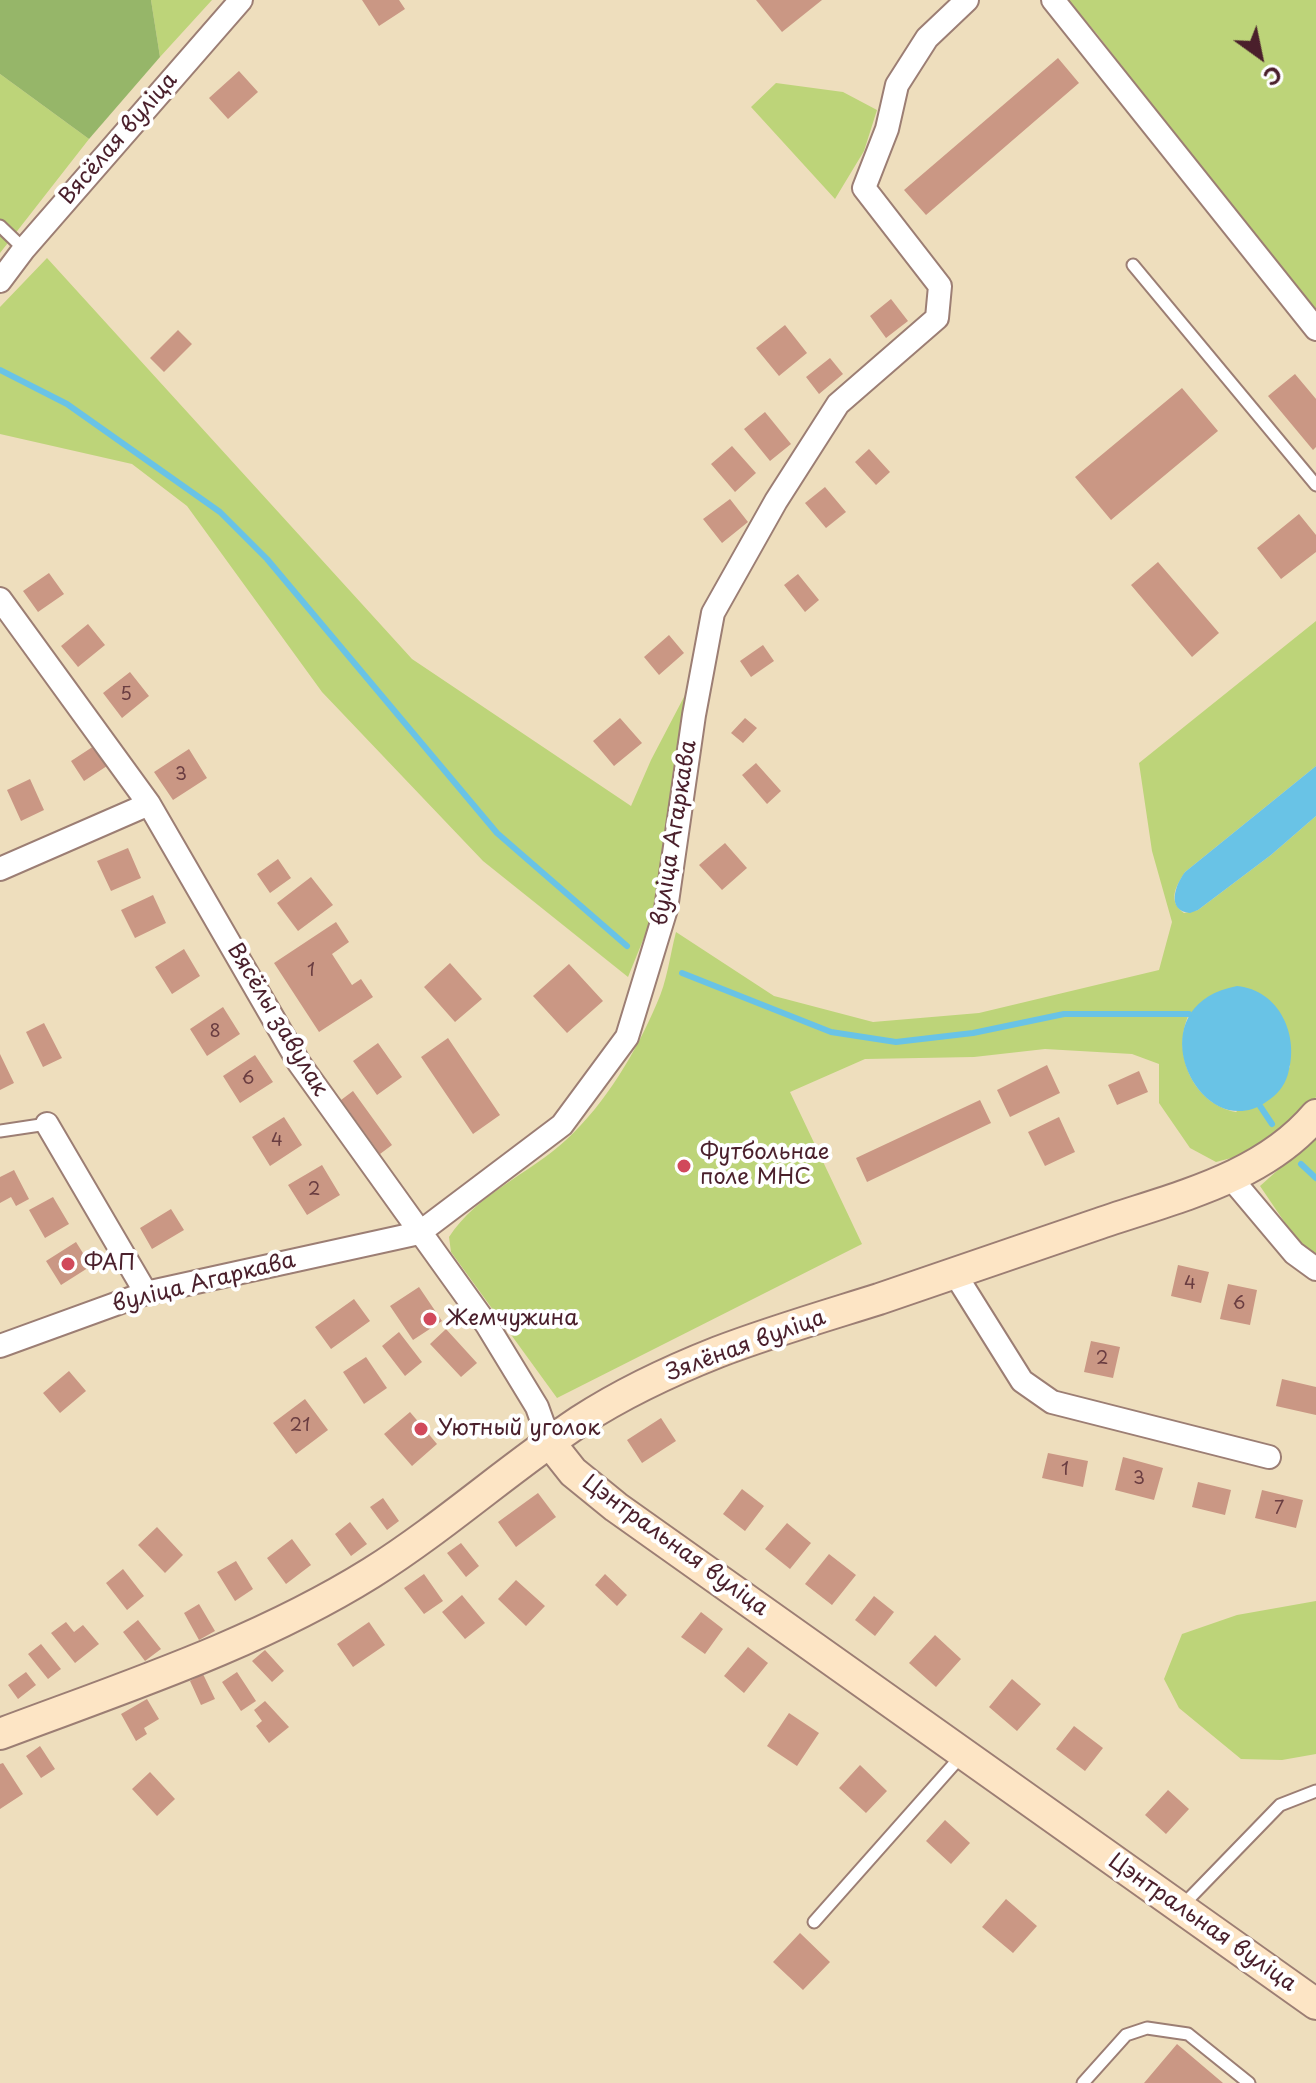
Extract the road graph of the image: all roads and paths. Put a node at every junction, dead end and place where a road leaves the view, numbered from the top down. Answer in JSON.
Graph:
{"nodes":[{"id":1,"x":241,"y":0,"type":"edge"},
{"id":2,"x":967,"y":0,"type":"edge"},
{"id":3,"x":1053,"y":0,"type":"edge"},
{"id":4,"x":0,"y":226,"type":"edge"},
{"id":5,"x":24,"y":249,"type":"junction"},
{"id":6,"x":1133,"y":265,"type":"dead end"},
{"id":7,"x":0,"y":281,"type":"edge"},
{"id":8,"x":1316,"y":329,"type":"edge"},
{"id":9,"x":1316,"y":485,"type":"edge"},
{"id":10,"x":0,"y":599,"type":"edge"},
{"id":11,"x":149,"y":804,"type":"junction"},
{"id":12,"x":0,"y":869,"type":"edge"},
{"id":13,"x":1316,"y":1115,"type":"edge"},
{"id":14,"x":47,"y":1124,"type":"joint"},
{"id":15,"x":0,"y":1131,"type":"edge"},
{"id":16,"x":1230,"y":1177,"type":"junction"},
{"id":17,"x":419,"y":1233,"type":"junction"},
{"id":18,"x":1316,"y":1269,"type":"edge"},
{"id":19,"x":955,"y":1274,"type":"junction"},
{"id":20,"x":146,"y":1293,"type":"junction"},
{"id":21,"x":0,"y":1346,"type":"edge"},
{"id":22,"x":550,"y":1443,"type":"junction"},
{"id":23,"x":1269,"y":1457,"type":"dead end"},
{"id":24,"x":0,"y":1734,"type":"edge"},
{"id":25,"x":963,"y":1753,"type":"junction"},
{"id":26,"x":1316,"y":1791,"type":"edge"},
{"id":27,"x":1181,"y":1908,"type":"junction"},
{"id":28,"x":814,"y":1922,"type":"dead end"},
{"id":29,"x":1316,"y":2004,"type":"edge"},
{"id":30,"x":1083,"y":2083,"type":"edge"},
{"id":31,"x":1249,"y":2083,"type":"edge"}],
"edges":[{"from":1,"to":5,"type":"street","name":"Вясёлая вуліца"},
{"from":2,"to":17,"type":"street","name":"вуліца Агаркава"},
{"from":3,"to":8,"type":"street"},
{"from":4,"to":5,"type":"lane"},
{"from":5,"to":7,"type":"street","name":"Вясёлая вуліца"},
{"from":6,"to":9,"type":"lane"},
{"from":10,"to":11,"type":"street","name":"Вясёлы завулак"},
{"from":11,"to":12,"type":"street"},
{"from":11,"to":17,"type":"street","name":"Вясёлы завулак"},
{"from":13,"to":16,"type":"street","name":"Зялёная вуліца"},
{"from":14,"to":15,"type":"lane"},
{"from":14,"to":20,"type":"street"},
{"from":16,"to":18,"type":"street"},
{"from":16,"to":19,"type":"street","name":"Зялёная вуліца"},
{"from":17,"to":20,"type":"street","name":"вуліца Агаркава"},
{"from":17,"to":22,"type":"street","name":"Вясёлы завулак"},
{"from":19,"to":22,"type":"street","name":"Зялёная вуліца"},
{"from":19,"to":23,"type":"street"},
{"from":20,"to":21,"type":"street","name":"вуліца Агаркава"},
{"from":22,"to":24,"type":"street"},
{"from":22,"to":25,"type":"street","name":"Цэнтральная вуліца"},
{"from":25,"to":27,"type":"street","name":"Цэнтральная вуліца"},
{"from":25,"to":28,"type":"lane"},
{"from":26,"to":27,"type":"lane"},
{"from":27,"to":29,"type":"street","name":"Цэнтральная вуліца"},
{"from":30,"to":31,"type":"lane"}]}
